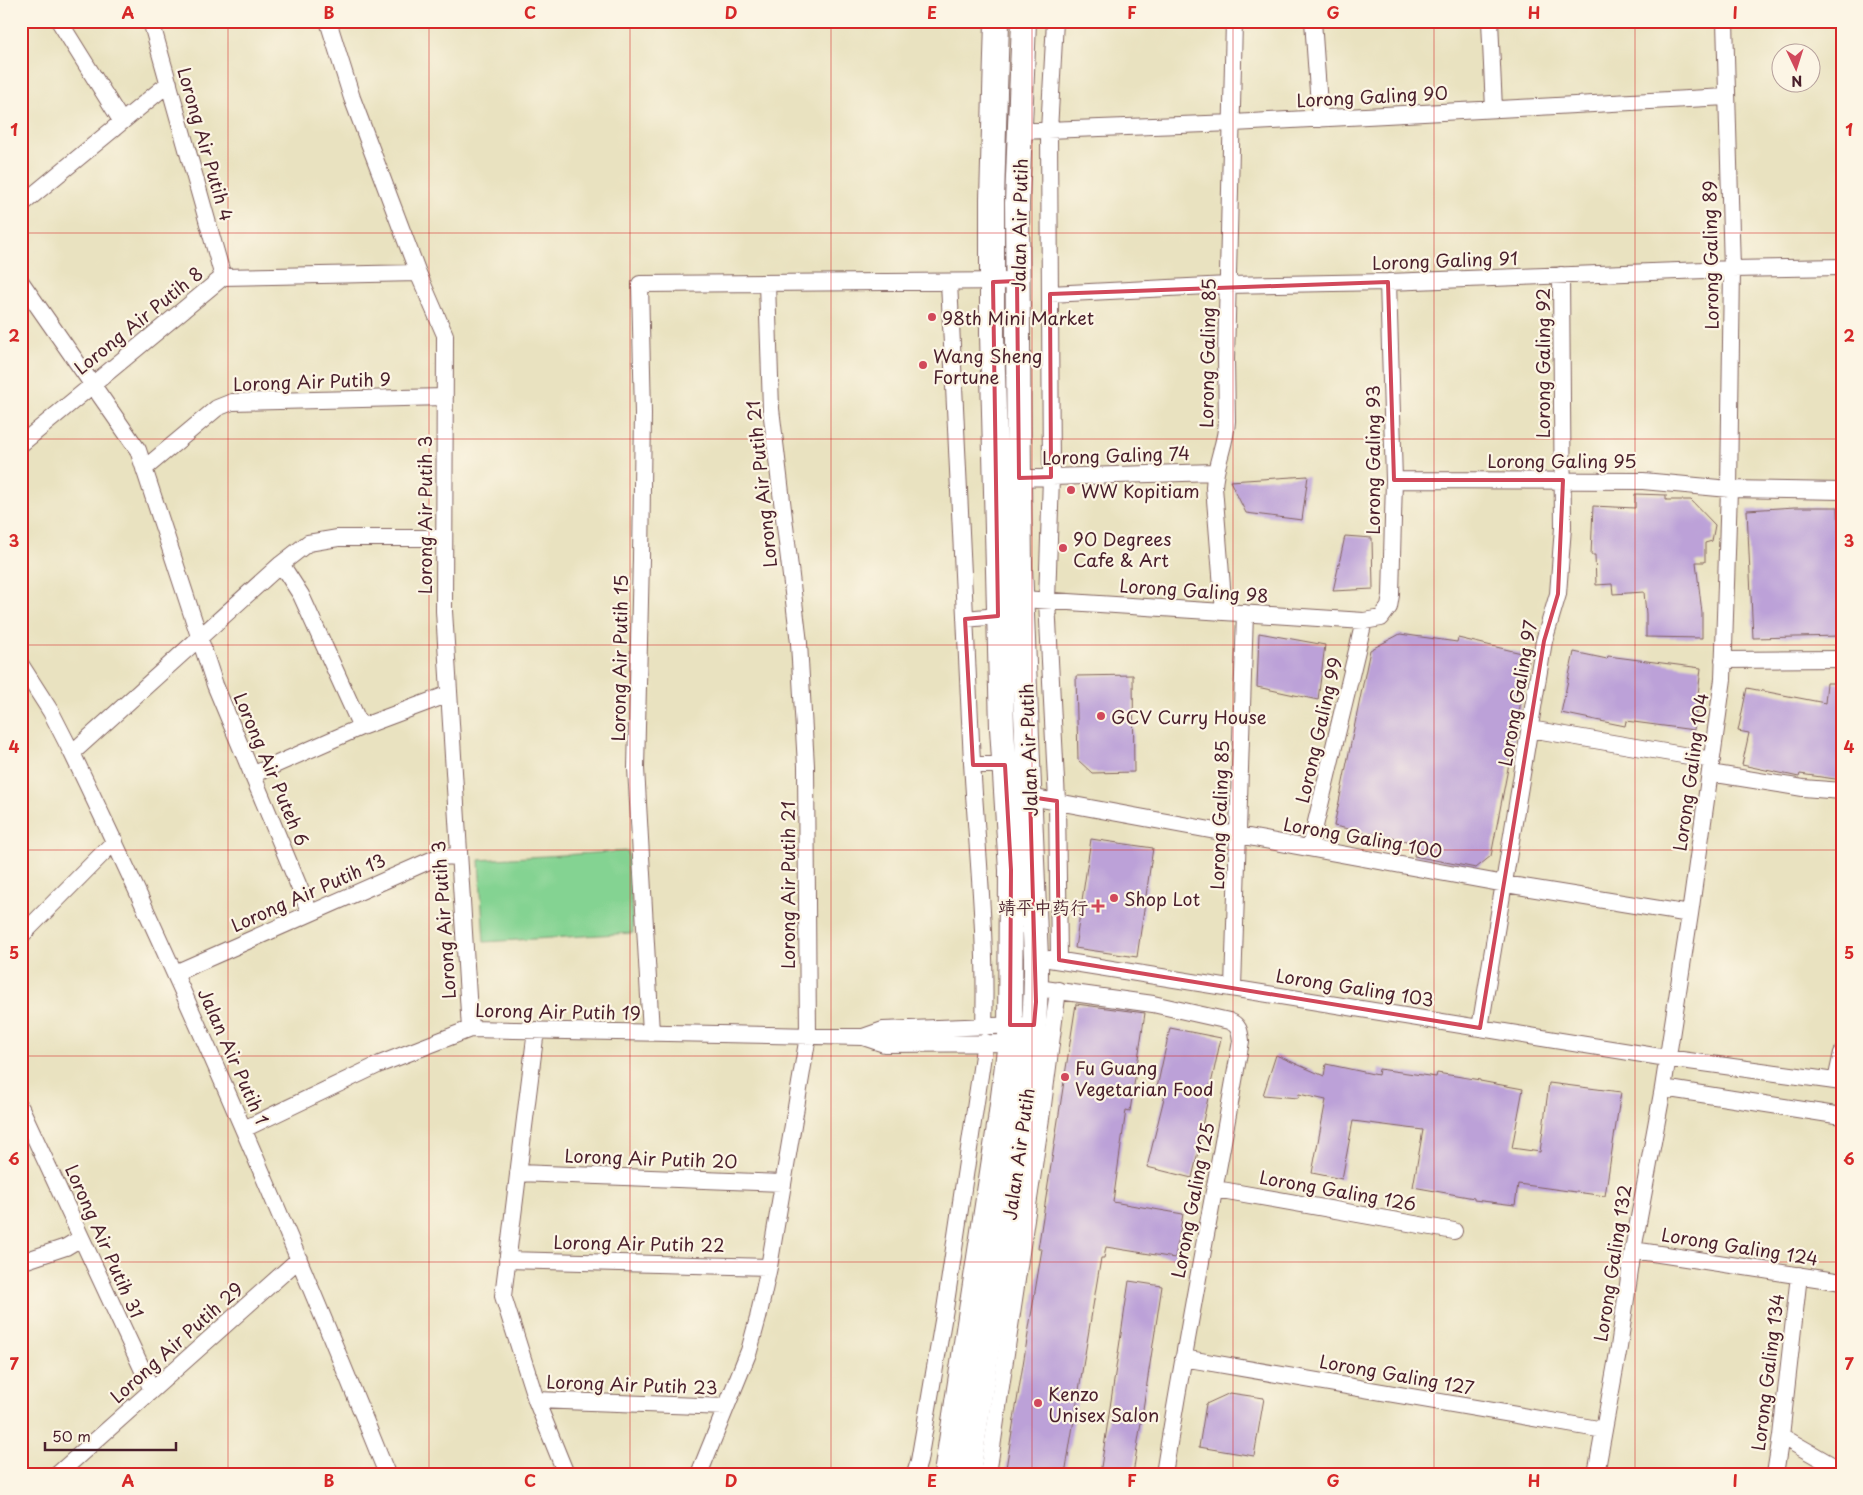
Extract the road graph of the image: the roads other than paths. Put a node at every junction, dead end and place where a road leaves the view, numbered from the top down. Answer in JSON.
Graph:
{"nodes":[{"id":1,"x":59,"y":21,"type":"edge"},
{"id":2,"x":151,"y":21,"type":"edge"},
{"id":3,"x":328,"y":21,"type":"edge"},
{"id":4,"x":997,"y":21,"type":"edge"},
{"id":5,"x":1024,"y":21,"type":"edge"},
{"id":6,"x":1055,"y":21,"type":"edge"},
{"id":7,"x":1234,"y":21,"type":"edge"},
{"id":8,"x":1313,"y":21,"type":"edge"},
{"id":9,"x":1490,"y":21,"type":"edge"},
{"id":10,"x":1726,"y":21,"type":"edge"},
{"id":11,"x":169,"y":83,"type":"junction"},
{"id":12,"x":1726,"y":97,"type":"junction"},
{"id":13,"x":1494,"y":109,"type":"junction"},
{"id":14,"x":1320,"y":119,"type":"junction"},
{"id":15,"x":122,"y":122,"type":"junction"},
{"id":16,"x":1233,"y":123,"type":"junction"},
{"id":17,"x":1020,"y":131,"type":"junction"},
{"id":18,"x":1049,"y":131,"type":"junction"},
{"id":19,"x":21,"y":205,"type":"edge"},
{"id":20,"x":1842,"y":267,"type":"edge"},
{"id":21,"x":1732,"y":269,"type":"junction"},
{"id":22,"x":418,"y":273,"type":"junction"},
{"id":23,"x":1561,"y":275,"type":"junction"},
{"id":24,"x":223,"y":277,"type":"junction"},
{"id":25,"x":21,"y":282,"type":"edge"},
{"id":26,"x":949,"y":282,"type":"junction"},
{"id":27,"x":993,"y":282,"type":"junction"},
{"id":28,"x":1018,"y":282,"type":"junction"},
{"id":29,"x":1388,"y":282,"type":"junction"},
{"id":30,"x":767,"y":283,"type":"junction"},
{"id":31,"x":1228,"y":285,"type":"junction"},
{"id":32,"x":1050,"y":294,"type":"junction"},
{"id":33,"x":92,"y":384,"type":"junction"},
{"id":34,"x":444,"y":398,"type":"junction"},
{"id":35,"x":21,"y":444,"type":"edge"},
{"id":36,"x":144,"y":469,"type":"junction"},
{"id":37,"x":1215,"y":472,"type":"junction"},
{"id":38,"x":1051,"y":477,"type":"junction"},
{"id":39,"x":1019,"y":478,"type":"junction"},
{"id":40,"x":1394,"y":480,"type":"junction"},
{"id":41,"x":1563,"y":480,"type":"junction"},
{"id":42,"x":1729,"y":489,"type":"junction"},
{"id":43,"x":1842,"y":491,"type":"edge"},
{"id":44,"x":444,"y":538,"type":"junction"},
{"id":45,"x":280,"y":564,"type":"junction"},
{"id":46,"x":1022,"y":599,"type":"junction"},
{"id":47,"x":1047,"y":601,"type":"junction"},
{"id":48,"x":1224,"y":612,"type":"junction"},
{"id":49,"x":1245,"y":613,"type":"junction"},
{"id":50,"x":998,"y":616,"type":"junction"},
{"id":51,"x":965,"y":619,"type":"junction"},
{"id":52,"x":1364,"y":622,"type":"junction"},
{"id":53,"x":200,"y":638,"type":"junction"},
{"id":54,"x":1842,"y":659,"type":"edge"},
{"id":55,"x":1723,"y":660,"type":"junction"},
{"id":56,"x":21,"y":665,"type":"edge"},
{"id":57,"x":1050,"y":668,"type":"junction"},
{"id":58,"x":1025,"y":670,"type":"junction"},
{"id":59,"x":449,"y":694,"type":"junction"},
{"id":60,"x":361,"y":727,"type":"junction"},
{"id":61,"x":1530,"y":729,"type":"junction"},
{"id":62,"x":72,"y":753,"type":"junction"},
{"id":63,"x":973,"y":765,"type":"junction"},
{"id":64,"x":1005,"y":765,"type":"junction"},
{"id":65,"x":1711,"y":766,"type":"junction"},
{"id":66,"x":252,"y":775,"type":"junction"},
{"id":67,"x":1842,"y":791,"type":"edge"},
{"id":68,"x":1030,"y":797,"type":"junction"},
{"id":69,"x":1057,"y":801,"type":"junction"},
{"id":70,"x":1238,"y":836,"type":"junction"},
{"id":71,"x":115,"y":841,"type":"junction"},
{"id":72,"x":1310,"y":847,"type":"junction"},
{"id":73,"x":459,"y":856,"type":"junction"},
{"id":74,"x":1505,"y":884,"type":"junction"},
{"id":75,"x":310,"y":913,"type":"junction"},
{"id":76,"x":1690,"y":914,"type":"junction"},
{"id":77,"x":21,"y":936,"type":"edge"},
{"id":78,"x":1048,"y":959,"type":"junction"},
{"id":79,"x":175,"y":973,"type":"junction"},
{"id":80,"x":1232,"y":987,"type":"junction"},
{"id":81,"x":1048,"y":989,"type":"junction"},
{"id":82,"x":1480,"y":1028,"type":"junction"},
{"id":83,"x":470,"y":1029,"type":"junction"},
{"id":84,"x":536,"y":1030,"type":"junction"},
{"id":85,"x":651,"y":1032,"type":"junction"},
{"id":86,"x":985,"y":1034,"type":"junction"},
{"id":87,"x":1021,"y":1034,"type":"junction"},
{"id":88,"x":808,"y":1036,"type":"junction"},
{"id":89,"x":1842,"y":1053,"type":"edge"},
{"id":90,"x":1667,"y":1058,"type":"junction"},
{"id":91,"x":1839,"y":1082,"type":"edge"},
{"id":92,"x":1663,"y":1088,"type":"junction"},
{"id":93,"x":21,"y":1108,"type":"edge"},
{"id":94,"x":1842,"y":1116,"type":"edge"},
{"id":95,"x":244,"y":1129,"type":"junction"},
{"id":96,"x":518,"y":1173,"type":"junction"},
{"id":97,"x":782,"y":1183,"type":"junction"},
{"id":98,"x":1216,"y":1189,"type":"junction"},
{"id":99,"x":1454,"y":1231,"type":"dead end"},
{"id":100,"x":81,"y":1238,"type":"junction"},
{"id":101,"x":1633,"y":1250,"type":"junction"},
{"id":102,"x":299,"y":1259,"type":"junction"},
{"id":103,"x":508,"y":1260,"type":"junction"},
{"id":104,"x":21,"y":1262,"type":"edge"},
{"id":105,"x":769,"y":1267,"type":"junction"},
{"id":106,"x":1799,"y":1276,"type":"junction"},
{"id":107,"x":1842,"y":1282,"type":"edge"},
{"id":108,"x":945,"y":1309,"type":"junction"},
{"id":109,"x":972,"y":1309,"type":"junction"},
{"id":110,"x":1183,"y":1358,"type":"junction"},
{"id":111,"x":152,"y":1390,"type":"junction"},
{"id":112,"x":536,"y":1400,"type":"junction"},
{"id":113,"x":726,"y":1407,"type":"junction"},
{"id":114,"x":1604,"y":1430,"type":"junction"},
{"id":115,"x":1781,"y":1436,"type":"junction"},
{"id":116,"x":1842,"y":1471,"type":"edge"},
{"id":117,"x":58,"y":1474,"type":"edge"},
{"id":118,"x":388,"y":1474,"type":"edge"},
{"id":119,"x":566,"y":1474,"type":"edge"},
{"id":120,"x":699,"y":1474,"type":"edge"},
{"id":121,"x":915,"y":1474,"type":"edge"},
{"id":122,"x":946,"y":1474,"type":"edge"},
{"id":123,"x":968,"y":1474,"type":"edge"},
{"id":124,"x":988,"y":1474,"type":"edge"},
{"id":125,"x":1164,"y":1474,"type":"edge"},
{"id":126,"x":1596,"y":1474,"type":"edge"},
{"id":127,"x":1775,"y":1474,"type":"edge"}],
"edges":[{"from":1,"to":15,"type":"street"},
{"from":2,"to":11,"type":"street","name":"Lorong Air Putih 4"},
{"from":3,"to":22,"type":"street","name":"Lorong Air Putih 3"},
{"from":4,"to":27,"type":"street","name":"Jalan Air Putih"},
{"from":5,"to":17,"type":"street","name":"Jalan Air Putih"},
{"from":6,"to":18,"type":"street"},
{"from":7,"to":16,"type":"street","name":"Lorong Galing 85"},
{"from":8,"to":14,"type":"street"},
{"from":9,"to":13,"type":"street"},
{"from":10,"to":12,"type":"street","name":"Lorong Galing 89"},
{"from":11,"to":15,"type":"street"},
{"from":11,"to":24,"type":"street","name":"Lorong Air Putih 4"},
{"from":12,"to":13,"type":"street","name":"Lorong Galing 90"},
{"from":12,"to":21,"type":"street","name":"Lorong Galing 89"},
{"from":13,"to":14,"type":"street","name":"Lorong Galing 90"},
{"from":14,"to":16,"type":"street","name":"Lorong Galing 90"},
{"from":15,"to":19,"type":"street"},
{"from":16,"to":18,"type":"street","name":"Lorong Galing 90"},
{"from":16,"to":31,"type":"street","name":"Lorong Galing 85"},
{"from":17,"to":18,"type":"street","name":"Lorong Galing 90"},
{"from":17,"to":28,"type":"street","name":"Jalan Air Putih"},
{"from":18,"to":32,"type":"street"},
{"from":20,"to":21,"type":"street","name":"Lorong Galing 91"},
{"from":21,"to":23,"type":"street","name":"Lorong Galing 91"},
{"from":21,"to":42,"type":"street","name":"Lorong Galing 89"},
{"from":22,"to":24,"type":"street","name":"Lorong Air Putih 8"},
{"from":22,"to":34,"type":"street","name":"Lorong Air Putih 3"},
{"from":23,"to":29,"type":"street","name":"Lorong Galing 91"},
{"from":23,"to":41,"type":"street","name":"Lorong Galing 92"},
{"from":24,"to":33,"type":"street","name":"Lorong Air Putih 8"},
{"from":25,"to":33,"type":"street","name":"Lorong Air Puteh 6"},
{"from":26,"to":27,"type":"street"},
{"from":26,"to":30,"type":"street"},
{"from":26,"to":51,"type":"street"},
{"from":27,"to":28,"type":"street"},
{"from":27,"to":50,"type":"street","name":"Jalan Air Putih"},
{"from":28,"to":39,"type":"street","name":"Jalan Air Putih"},
{"from":29,"to":31,"type":"street","name":"Lorong Galing 91"},
{"from":29,"to":40,"type":"street","name":"Lorong Galing 93"},
{"from":30,"to":85,"type":"street","name":"Lorong Air Putih 15"},
{"from":30,"to":88,"type":"street","name":"Lorong Air Putih 21"},
{"from":31,"to":32,"type":"street","name":"Lorong Galing 91"},
{"from":31,"to":37,"type":"street","name":"Lorong Galing 85"},
{"from":32,"to":38,"type":"street"},
{"from":33,"to":35,"type":"street","name":"Lorong Air Putih 8"},
{"from":33,"to":36,"type":"street","name":"Lorong Air Puteh 6"},
{"from":34,"to":36,"type":"street","name":"Lorong Air Putih 9"},
{"from":34,"to":44,"type":"street","name":"Lorong Air Putih 3"},
{"from":36,"to":53,"type":"street","name":"Lorong Air Puteh 6"},
{"from":37,"to":38,"type":"street","name":"Lorong Galing 74"},
{"from":37,"to":48,"type":"street","name":"Lorong Galing 85"},
{"from":38,"to":39,"type":"street","name":"Lorong Galing 74"},
{"from":38,"to":47,"type":"street"},
{"from":39,"to":46,"type":"street","name":"Jalan Air Putih"},
{"from":40,"to":41,"type":"street","name":"Lorong Galing 95"},
{"from":40,"to":52,"type":"street","name":"Lorong Galing 93"},
{"from":41,"to":42,"type":"street","name":"Lorong Galing 95"},
{"from":41,"to":61,"type":"street","name":"Lorong Galing 97"},
{"from":42,"to":43,"type":"street","name":"Lorong Galing 95"},
{"from":42,"to":55,"type":"street","name":"Lorong Galing 104"},
{"from":44,"to":45,"type":"street"},
{"from":44,"to":59,"type":"street","name":"Lorong Air Putih 3"},
{"from":45,"to":53,"type":"street"},
{"from":45,"to":60,"type":"street"},
{"from":46,"to":47,"type":"street","name":"Lorong Galing 98"},
{"from":46,"to":58,"type":"street","name":"Jalan Air Putih"},
{"from":47,"to":48,"type":"street","name":"Lorong Galing 98"},
{"from":47,"to":57,"type":"street"},
{"from":48,"to":49,"type":"street","name":"Lorong Galing 98"},
{"from":49,"to":52,"type":"street","name":"Lorong Galing 98"},
{"from":49,"to":70,"type":"street","name":"Lorong Galing 85"},
{"from":50,"to":51,"type":"street"},
{"from":50,"to":64,"type":"street","name":"Jalan Air Putih"},
{"from":51,"to":63,"type":"street"},
{"from":52,"to":72,"type":"street","name":"Lorong Galing 99"},
{"from":53,"to":62,"type":"street"},
{"from":53,"to":66,"type":"street","name":"Lorong Air Puteh 6"},
{"from":54,"to":55,"type":"street"},
{"from":55,"to":65,"type":"street","name":"Lorong Galing 104"},
{"from":56,"to":62,"type":"street","name":"Jalan Air Putih 1"},
{"from":57,"to":58,"type":"street"},
{"from":57,"to":69,"type":"street"},
{"from":58,"to":68,"type":"street","name":"Jalan Air Putih"},
{"from":59,"to":60,"type":"street"},
{"from":59,"to":73,"type":"street","name":"Lorong Air Putih 3"},
{"from":60,"to":66,"type":"street"},
{"from":61,"to":65,"type":"street"},
{"from":61,"to":74,"type":"street","name":"Lorong Galing 97"},
{"from":62,"to":71,"type":"street","name":"Jalan Air Putih 1"},
{"from":63,"to":64,"type":"street"},
{"from":63,"to":86,"type":"street"},
{"from":64,"to":87,"type":"street","name":"Jalan Air Putih"},
{"from":65,"to":67,"type":"street"},
{"from":65,"to":76,"type":"street","name":"Lorong Galing 104"},
{"from":66,"to":75,"type":"street","name":"Lorong Air Puteh 6"},
{"from":68,"to":69,"type":"street","name":"Lorong Galing 100"},
{"from":68,"to":78,"type":"street","name":"Jalan Air Putih"},
{"from":69,"to":70,"type":"street","name":"Lorong Galing 100"},
{"from":69,"to":78,"type":"street"},
{"from":70,"to":72,"type":"street","name":"Lorong Galing 100"},
{"from":70,"to":80,"type":"street","name":"Lorong Galing 85"},
{"from":71,"to":77,"type":"street"},
{"from":71,"to":79,"type":"street","name":"Jalan Air Putih 1"},
{"from":72,"to":74,"type":"street","name":"Lorong Galing 100"},
{"from":73,"to":75,"type":"street","name":"Lorong Air Putih 13"},
{"from":73,"to":83,"type":"street","name":"Lorong Air Putih 3"},
{"from":74,"to":76,"type":"street","name":"Lorong Galing 100"},
{"from":74,"to":82,"type":"street","name":"Lorong Galing 97"},
{"from":75,"to":79,"type":"street","name":"Lorong Air Putih 13"},
{"from":76,"to":90,"type":"street","name":"Lorong Galing 104"},
{"from":78,"to":80,"type":"street","name":"Lorong Galing 103"},
{"from":78,"to":81,"type":"street","name":"Jalan Air Putih"},
{"from":79,"to":95,"type":"street","name":"Jalan Air Putih 1"},
{"from":80,"to":82,"type":"street","name":"Lorong Galing 103"},
{"from":81,"to":87,"type":"street","name":"Jalan Air Putih"},
{"from":81,"to":98,"type":"street","name":"Lorong Galing 125"},
{"from":81,"to":124,"type":"street"},
{"from":82,"to":90,"type":"street","name":"Lorong Galing 103"},
{"from":83,"to":84,"type":"street","name":"Lorong Air Putih 19"},
{"from":83,"to":95,"type":"street","name":"Lorong Air Putih 19"},
{"from":84,"to":85,"type":"street","name":"Lorong Air Putih 19"},
{"from":84,"to":96,"type":"street"},
{"from":85,"to":88,"type":"street","name":"Lorong Air Putih 19"},
{"from":86,"to":87,"type":"street","name":"Lorong Air Putih 19"},
{"from":86,"to":88,"type":"street","name":"Lorong Air Putih 19"},
{"from":86,"to":108,"type":"street"},
{"from":87,"to":109,"type":"street","name":"Jalan Air Putih"},
{"from":87,"to":123,"type":"street","name":"Jalan Air Putih"},
{"from":88,"to":97,"type":"street","name":"Lorong Air Putih 21"},
{"from":89,"to":91,"type":"street"},
{"from":90,"to":91,"type":"street","name":"Lorong Galing 103"},
{"from":90,"to":92,"type":"street","name":"Lorong Galing 132"},
{"from":92,"to":94,"type":"street"},
{"from":92,"to":101,"type":"street","name":"Lorong Galing 132"},
{"from":93,"to":100,"type":"street","name":"Lorong Air Putih 31"},
{"from":95,"to":102,"type":"street","name":"Jalan Air Putih 1"},
{"from":96,"to":97,"type":"street","name":"Lorong Air Putih 20"},
{"from":96,"to":103,"type":"street"},
{"from":97,"to":105,"type":"street","name":"Lorong Air Putih 21"},
{"from":98,"to":99,"type":"street","name":"Lorong Galing 126"},
{"from":98,"to":110,"type":"street","name":"Lorong Galing 125"},
{"from":100,"to":104,"type":"street"},
{"from":100,"to":111,"type":"street","name":"Lorong Air Putih 31"},
{"from":101,"to":106,"type":"street","name":"Lorong Galing 124"},
{"from":101,"to":114,"type":"street","name":"Lorong Galing 132"},
{"from":102,"to":111,"type":"street","name":"Lorong Air Putih 29"},
{"from":102,"to":118,"type":"street","name":"Jalan Air Putih 1"},
{"from":103,"to":105,"type":"street","name":"Lorong Air Putih 22"},
{"from":103,"to":112,"type":"street"},
{"from":105,"to":113,"type":"street","name":"Lorong Air Putih 21"},
{"from":106,"to":107,"type":"street","name":"Lorong Galing 124"},
{"from":106,"to":115,"type":"street","name":"Lorong Galing 134"},
{"from":108,"to":109,"type":"street"},
{"from":108,"to":121,"type":"street"},
{"from":109,"to":122,"type":"street","name":"Jalan Air Putih"},
{"from":110,"to":114,"type":"street","name":"Lorong Galing 127"},
{"from":110,"to":125,"type":"street","name":"Lorong Galing 125"},
{"from":111,"to":117,"type":"street","name":"Lorong Air Putih 29"},
{"from":112,"to":113,"type":"street","name":"Lorong Air Putih 23"},
{"from":112,"to":119,"type":"street"},
{"from":113,"to":120,"type":"street","name":"Lorong Air Putih 21"},
{"from":114,"to":126,"type":"street","name":"Lorong Galing 132"},
{"from":115,"to":116,"type":"street"},
{"from":115,"to":127,"type":"street","name":"Lorong Galing 134"}]}
